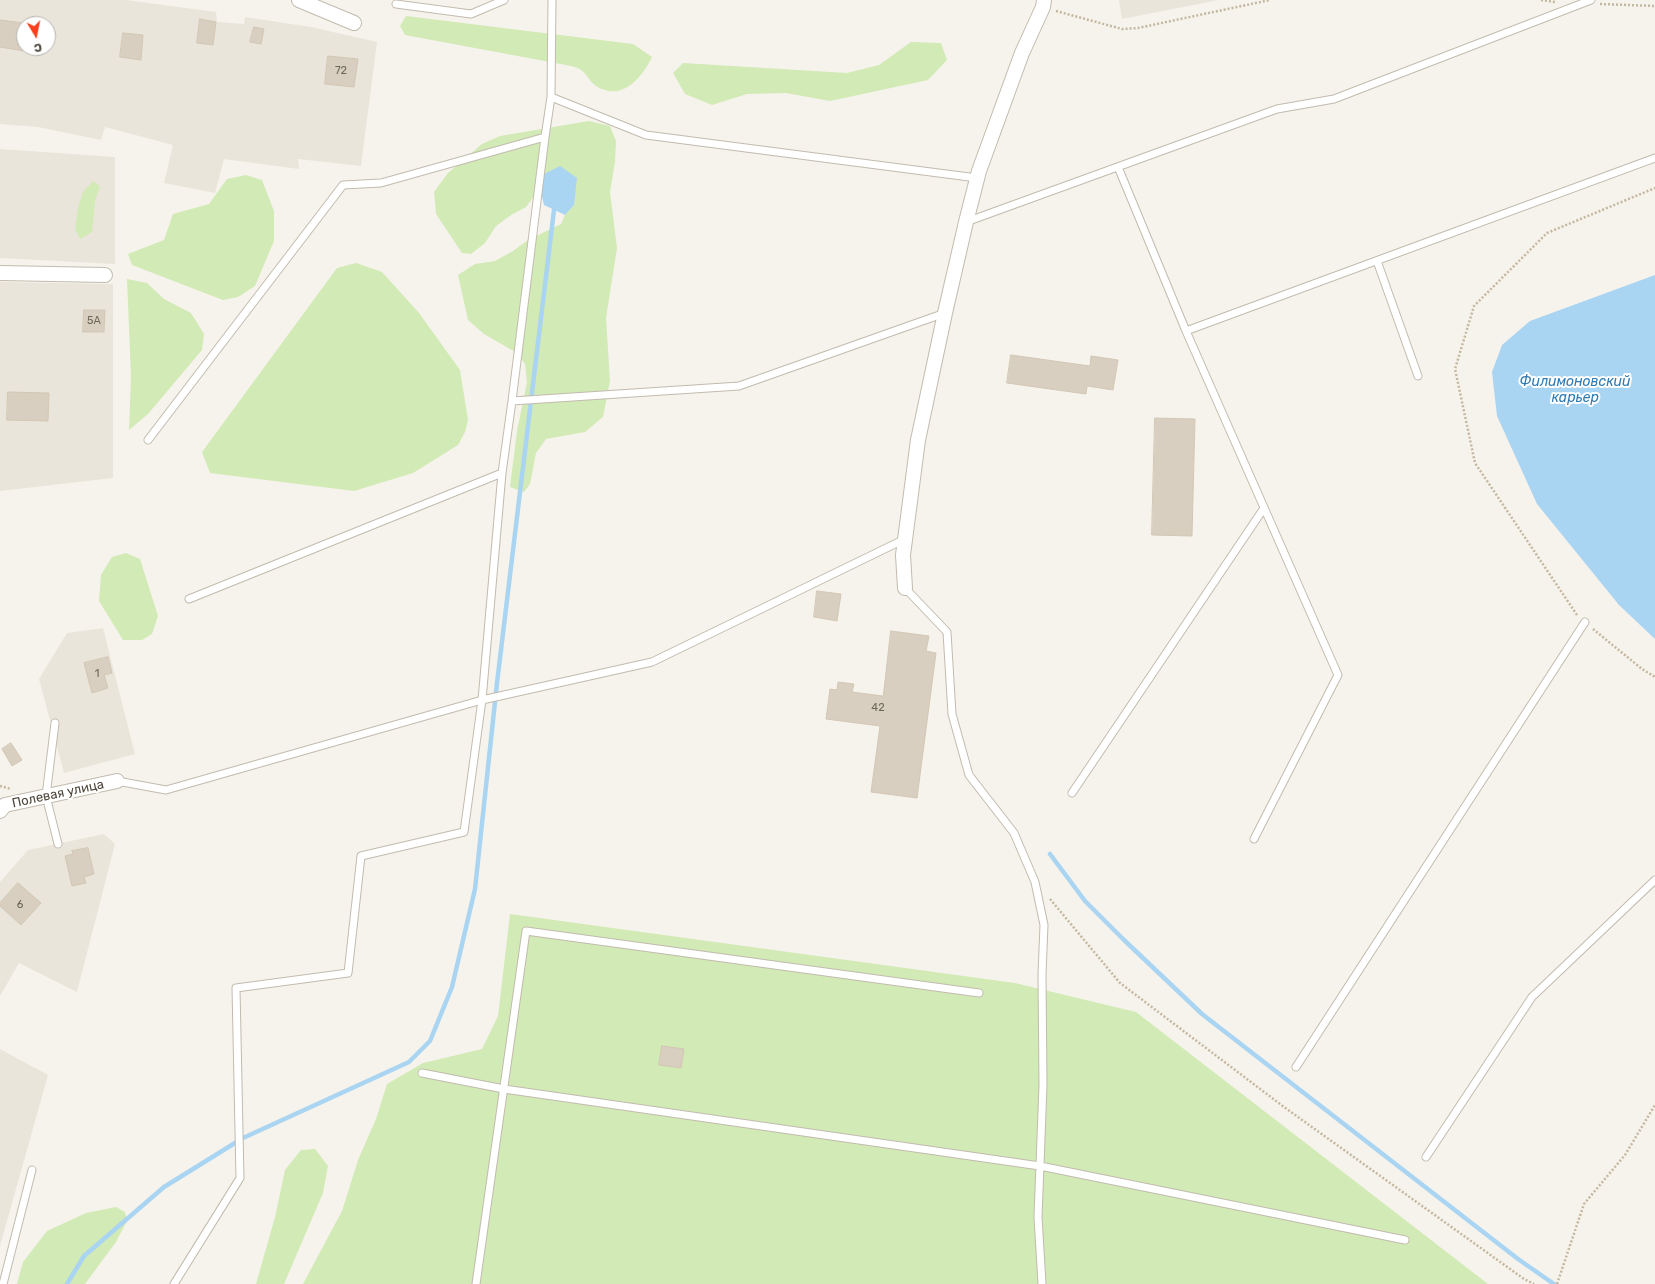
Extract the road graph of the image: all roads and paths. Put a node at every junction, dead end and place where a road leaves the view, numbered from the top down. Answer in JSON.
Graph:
{"nodes":[{"id":1,"x":299,"y":0,"type":"edge"},
{"id":2,"x":504,"y":0,"type":"edge"},
{"id":3,"x":552,"y":0,"type":"edge"},
{"id":4,"x":1270,"y":0,"type":"edge"},
{"id":5,"x":1591,"y":0,"type":"edge"},
{"id":6,"x":1043,"y":3,"type":"edge"},
{"id":7,"x":396,"y":4,"type":"dead end"},
{"id":8,"x":354,"y":23,"type":"dead end"},
{"id":9,"x":551,"y":97,"type":"junction"},
{"id":10,"x":545,"y":137,"type":"junction"},
{"id":11,"x":1655,"y":158,"type":"edge"},
{"id":12,"x":1118,"y":167,"type":"junction"},
{"id":13,"x":977,"y":178,"type":"junction"},
{"id":14,"x":1655,"y":188,"type":"edge"},
{"id":15,"x":966,"y":222,"type":"junction"},
{"id":16,"x":1377,"y":261,"type":"junction"},
{"id":17,"x":0,"y":273,"type":"edge"},
{"id":18,"x":105,"y":275,"type":"dead end"},
{"id":19,"x":945,"y":313,"type":"junction"},
{"id":20,"x":1186,"y":331,"type":"junction"},
{"id":21,"x":1418,"y":376,"type":"dead end"},
{"id":22,"x":512,"y":401,"type":"junction"},
{"id":23,"x":148,"y":440,"type":"dead end"},
{"id":24,"x":502,"y":474,"type":"junction"},
{"id":25,"x":1264,"y":508,"type":"junction"},
{"id":26,"x":905,"y":539,"type":"junction"},
{"id":27,"x":905,"y":588,"type":"joint"},
{"id":28,"x":189,"y":599,"type":"dead end"},
{"id":29,"x":1585,"y":622,"type":"junction"},
{"id":30,"x":1655,"y":677,"type":"edge"},
{"id":31,"x":482,"y":700,"type":"junction"},
{"id":32,"x":55,"y":723,"type":"dead end"},
{"id":33,"x":118,"y":781,"type":"joint"},
{"id":34,"x":1072,"y":793,"type":"dead end"},
{"id":35,"x":46,"y":796,"type":"junction"},
{"id":36,"x":0,"y":810,"type":"edge"},
{"id":37,"x":1254,"y":839,"type":"dead end"},
{"id":38,"x":58,"y":844,"type":"dead end"},
{"id":39,"x":1655,"y":880,"type":"edge"},
{"id":40,"x":1035,"y":882,"type":"junction"},
{"id":41,"x":979,"y":993,"type":"dead end"},
{"id":42,"x":1296,"y":1067,"type":"dead end"},
{"id":43,"x":422,"y":1073,"type":"dead end"},
{"id":44,"x":504,"y":1089,"type":"junction"},
{"id":45,"x":1655,"y":1105,"type":"edge"},
{"id":46,"x":1426,"y":1157,"type":"dead end"},
{"id":47,"x":1040,"y":1166,"type":"junction"},
{"id":48,"x":32,"y":1170,"type":"dead end"},
{"id":49,"x":1405,"y":1240,"type":"dead end"},
{"id":50,"x":3,"y":1284,"type":"edge"},
{"id":51,"x":174,"y":1284,"type":"edge"},
{"id":52,"x":476,"y":1284,"type":"edge"},
{"id":53,"x":1042,"y":1284,"type":"edge"},
{"id":54,"x":1534,"y":1284,"type":"edge"},
{"id":55,"x":1557,"y":1284,"type":"edge"}],
"edges":[{"from":1,"to":8,"type":"street"},
{"from":2,"to":7,"type":"lane"},
{"from":3,"to":9,"type":"lane"},
{"from":4,"to":6,"type":"path"},
{"from":5,"to":12,"type":"lane"},
{"from":6,"to":13,"type":"street"},
{"from":9,"to":10,"type":"lane"},
{"from":9,"to":13,"type":"lane"},
{"from":10,"to":22,"type":"lane"},
{"from":10,"to":23,"type":"lane"},
{"from":11,"to":16,"type":"lane"},
{"from":12,"to":15,"type":"lane"},
{"from":12,"to":20,"type":"lane"},
{"from":13,"to":15,"type":"street"},
{"from":14,"to":29,"type":"path"},
{"from":15,"to":19,"type":"street"},
{"from":16,"to":20,"type":"lane"},
{"from":16,"to":21,"type":"lane"},
{"from":17,"to":18,"type":"street"},
{"from":19,"to":22,"type":"lane"},
{"from":19,"to":26,"type":"street"},
{"from":20,"to":25,"type":"lane"},
{"from":22,"to":24,"type":"lane"},
{"from":24,"to":28,"type":"lane"},
{"from":24,"to":31,"type":"lane"},
{"from":25,"to":34,"type":"lane"},
{"from":25,"to":37,"type":"lane"},
{"from":26,"to":27,"type":"street"},
{"from":26,"to":31,"type":"lane"},
{"from":27,"to":40,"type":"lane"},
{"from":29,"to":30,"type":"path"},
{"from":29,"to":42,"type":"lane"},
{"from":31,"to":33,"type":"lane"},
{"from":31,"to":51,"type":"lane"},
{"from":32,"to":35,"type":"lane"},
{"from":33,"to":35,"type":"street","name":"Полевая улица"},
{"from":35,"to":36,"type":"street","name":"Полевая улица"},
{"from":35,"to":38,"type":"lane"},
{"from":39,"to":46,"type":"lane"},
{"from":40,"to":47,"type":"lane"},
{"from":40,"to":54,"type":"path"},
{"from":41,"to":44,"type":"lane"},
{"from":43,"to":44,"type":"lane"},
{"from":44,"to":47,"type":"lane"},
{"from":44,"to":52,"type":"lane"},
{"from":45,"to":55,"type":"path"},
{"from":47,"to":49,"type":"lane"},
{"from":47,"to":53,"type":"lane"},
{"from":48,"to":50,"type":"lane"}]}
